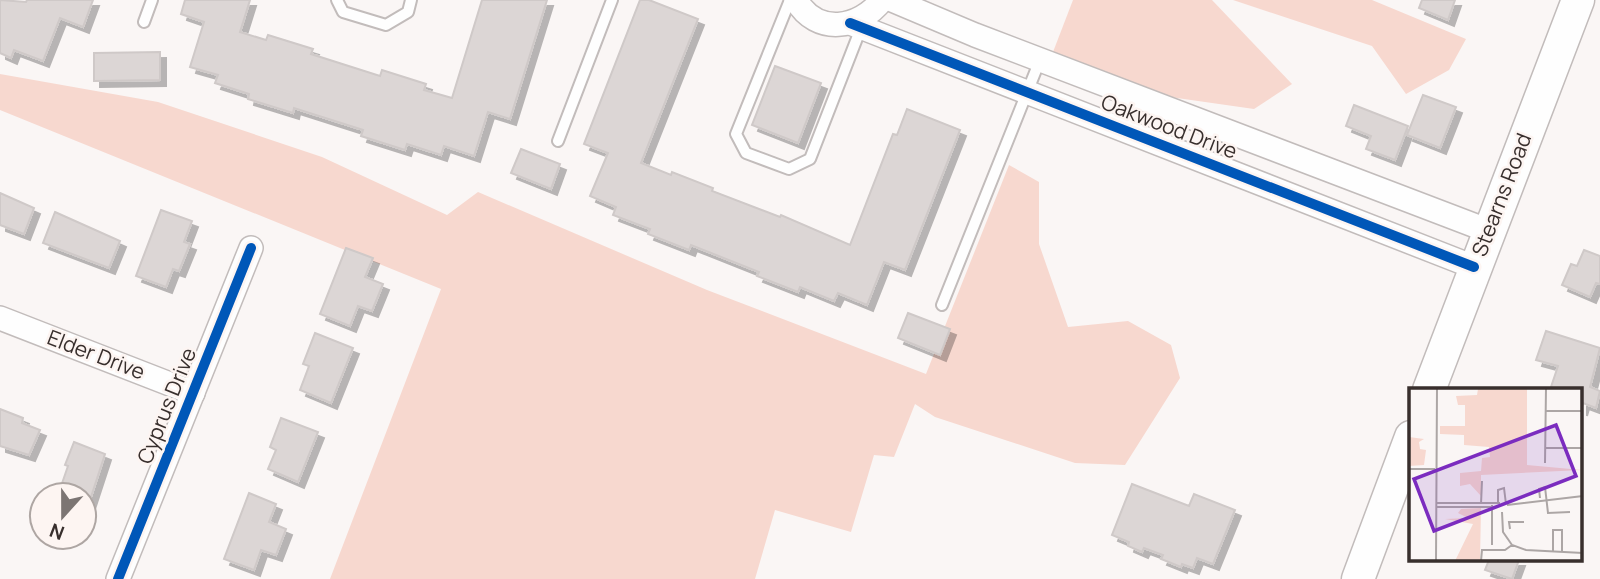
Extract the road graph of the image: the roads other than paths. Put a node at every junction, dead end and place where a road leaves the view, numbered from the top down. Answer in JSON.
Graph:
{"nodes":[{"id":1,"x":152,"y":0,"type":"edge"},
{"id":2,"x":337,"y":0,"type":"edge"},
{"id":3,"x":411,"y":0,"type":"edge"},
{"id":4,"x":612,"y":0,"type":"edge"},
{"id":5,"x":790,"y":0,"type":"edge"},
{"id":6,"x":796,"y":0,"type":"edge"},
{"id":7,"x":882,"y":0,"type":"edge"},
{"id":8,"x":892,"y":0,"type":"edge"},
{"id":9,"x":1578,"y":0,"type":"edge"},
{"id":10,"x":938,"y":8,"type":"edge"},
{"id":11,"x":144,"y":22,"type":"dead end"},
{"id":12,"x":855,"y":25,"type":"junction"},
{"id":13,"x":922,"y":51,"type":"junction"},
{"id":14,"x":1040,"y":60,"type":"junction"},
{"id":15,"x":1027,"y":92,"type":"junction"},
{"id":16,"x":558,"y":141,"type":"dead end"},
{"id":17,"x":1489,"y":231,"type":"junction"},
{"id":18,"x":251,"y":247,"type":"dead end"},
{"id":19,"x":1474,"y":267,"type":"junction"},
{"id":20,"x":942,"y":305,"type":"dead end"},
{"id":21,"x":0,"y":317,"type":"edge"},
{"id":22,"x":1430,"y":388,"type":"edge"},
{"id":23,"x":193,"y":393,"type":"junction"},
{"id":24,"x":1409,"y":442,"type":"edge"},
{"id":25,"x":118,"y":579,"type":"edge"},
{"id":26,"x":1358,"y":579,"type":"edge"}],
"edges":[{"from":1,"to":11,"type":"lane"},
{"from":2,"to":3,"type":"lane"},
{"from":4,"to":16,"type":"lane"},
{"from":5,"to":12,"type":"lane"},
{"from":6,"to":12,"type":"street","name":"Oakwood Drive"},
{"from":7,"to":12,"type":"street"},
{"from":8,"to":10,"type":"street","name":"Oakwood Drive"},
{"from":9,"to":17,"type":"main road","name":"Stearns Road"},
{"from":10,"to":13,"type":"street"},
{"from":10,"to":14,"type":"street","name":"Oakwood Drive"},
{"from":12,"to":13,"type":"street","name":"Oakwood Drive"},
{"from":13,"to":15,"type":"street","name":"Oakwood Drive"},
{"from":14,"to":15,"type":"lane"},
{"from":14,"to":17,"type":"street","name":"Oakwood Drive"},
{"from":15,"to":19,"type":"street","name":"Oakwood Drive"},
{"from":15,"to":20,"type":"lane"},
{"from":17,"to":19,"type":"main road","name":"Stearns Road"},
{"from":18,"to":23,"type":"street","name":"Cyprus Drive"},
{"from":19,"to":22,"type":"main road","name":"Stearns Road"},
{"from":21,"to":23,"type":"street","name":"Elder Drive"},
{"from":23,"to":25,"type":"street","name":"Cyprus Drive"},
{"from":24,"to":26,"type":"main road"}]}
